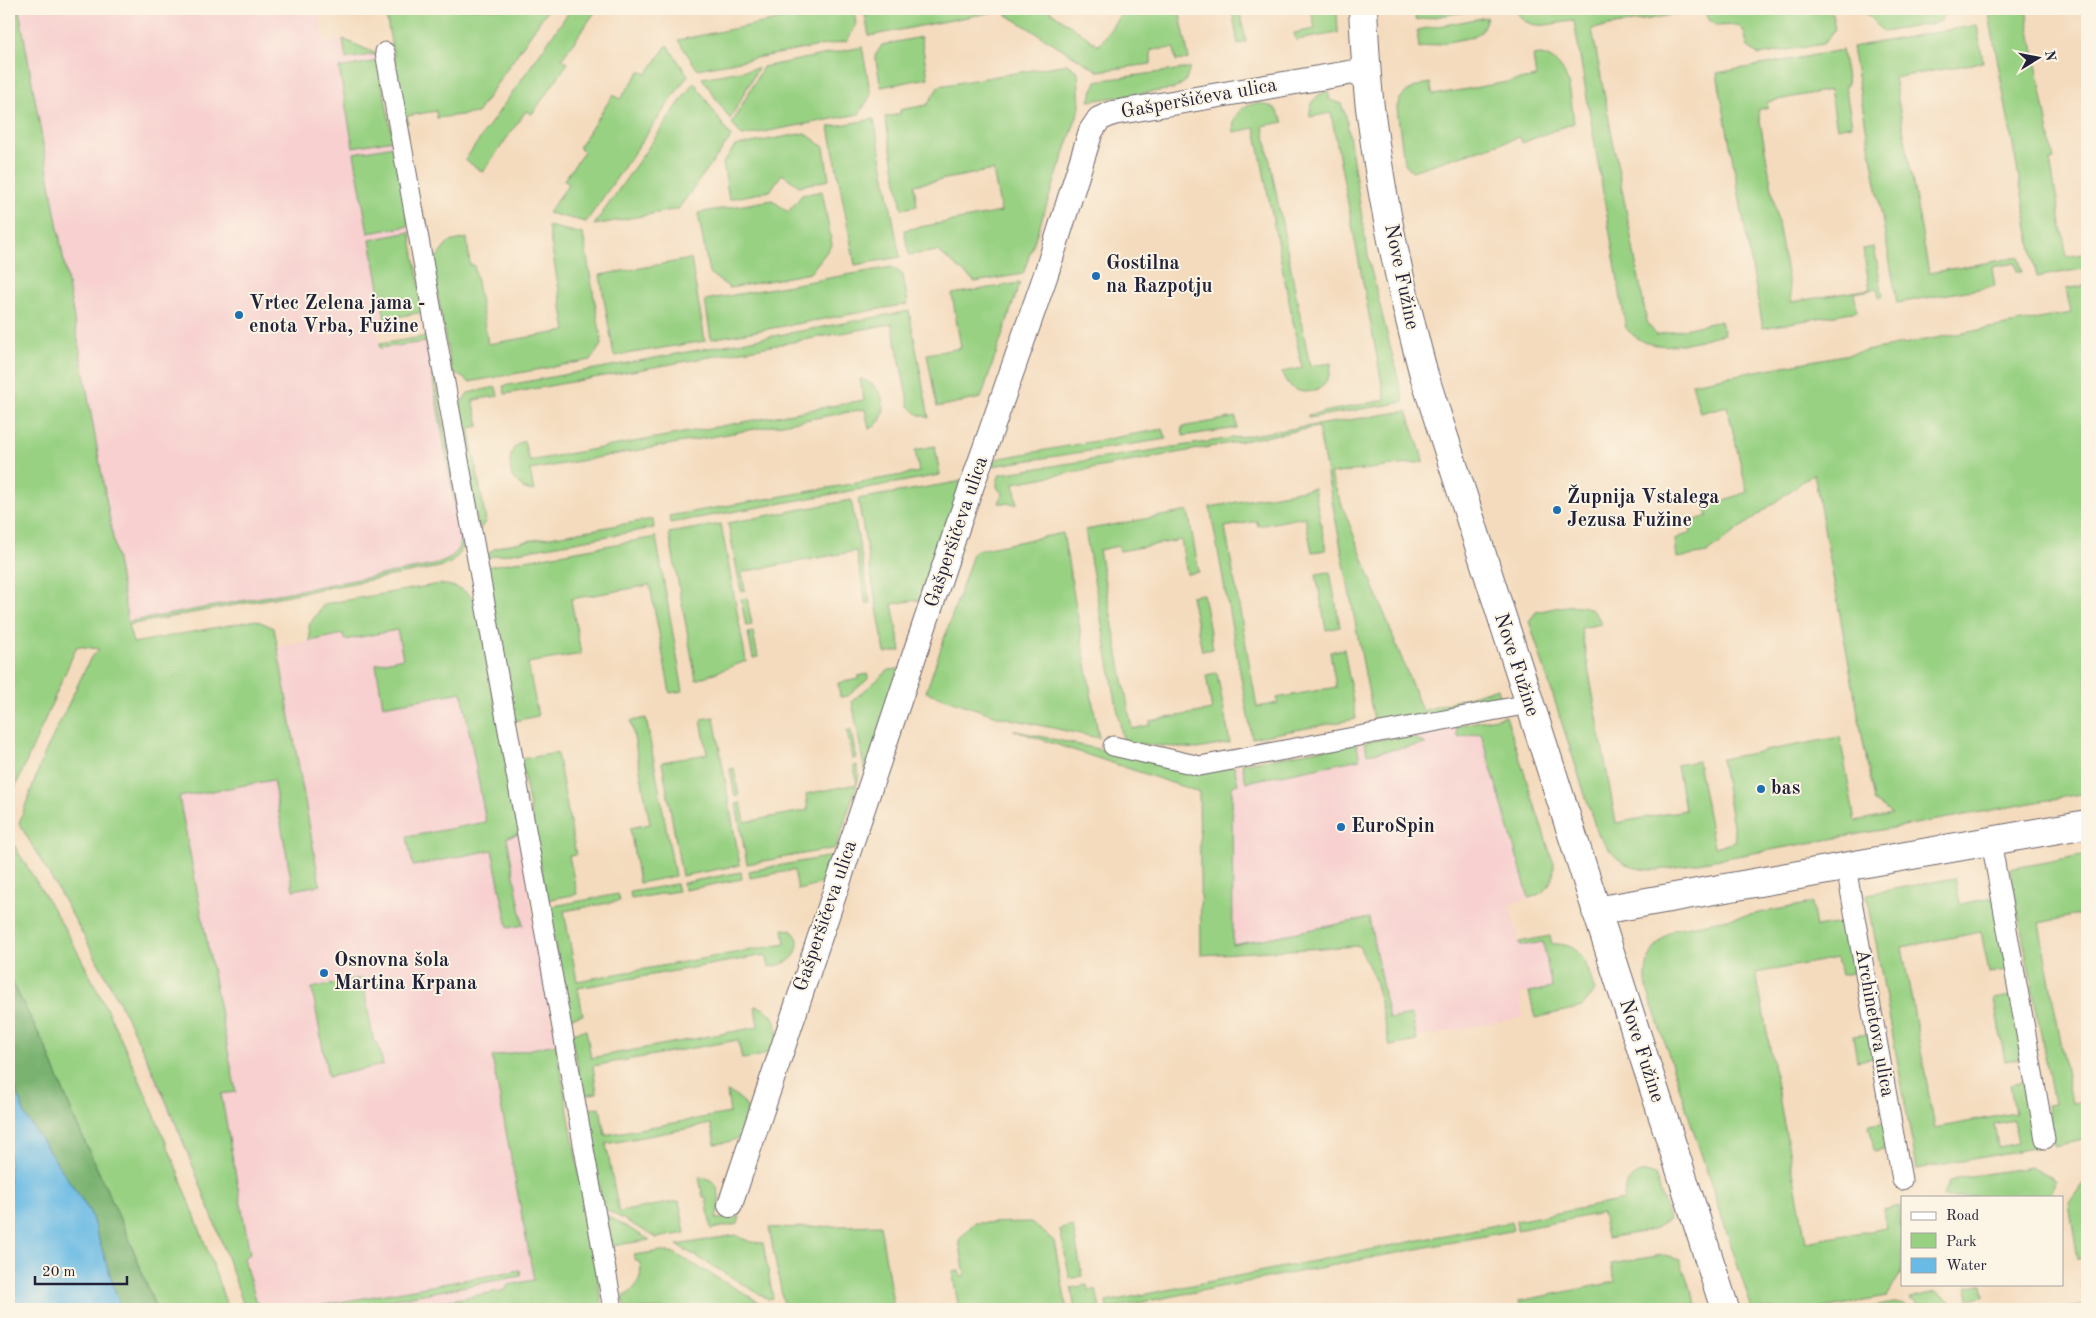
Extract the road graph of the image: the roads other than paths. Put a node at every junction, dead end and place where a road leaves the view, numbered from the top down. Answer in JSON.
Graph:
{"nodes":[{"id":1,"x":1362,"y":9,"type":"edge"},
{"id":2,"x":385,"y":52,"type":"dead end"},
{"id":3,"x":1366,"y":70,"type":"junction"},
{"id":4,"x":1529,"y":704,"type":"junction"},
{"id":5,"x":1113,"y":746,"type":"dead end"},
{"id":6,"x":2087,"y":824,"type":"edge"},
{"id":7,"x":1991,"y":841,"type":"junction"},
{"id":8,"x":1846,"y":867,"type":"junction"},
{"id":9,"x":1596,"y":911,"type":"junction"},
{"id":10,"x":2045,"y":1139,"type":"dead end"},
{"id":11,"x":1902,"y":1180,"type":"dead end"},
{"id":12,"x":730,"y":1205,"type":"dead end"},
{"id":13,"x":613,"y":1309,"type":"edge"},
{"id":14,"x":1725,"y":1309,"type":"edge"}],
"edges":[{"from":1,"to":3,"type":"street","name":"Nove Fužine"},
{"from":2,"to":13,"type":"street"},
{"from":3,"to":4,"type":"street","name":"Nove Fužine"},
{"from":3,"to":12,"type":"street","name":"Gašperšičeva ulica"},
{"from":4,"to":5,"type":"street"},
{"from":4,"to":9,"type":"street","name":"Nove Fužine"},
{"from":6,"to":7,"type":"street"},
{"from":7,"to":8,"type":"street"},
{"from":7,"to":10,"type":"street"},
{"from":8,"to":9,"type":"street"},
{"from":8,"to":11,"type":"street","name":"Archinetova ulica"},
{"from":9,"to":14,"type":"street","name":"Nove Fužine"}]}
